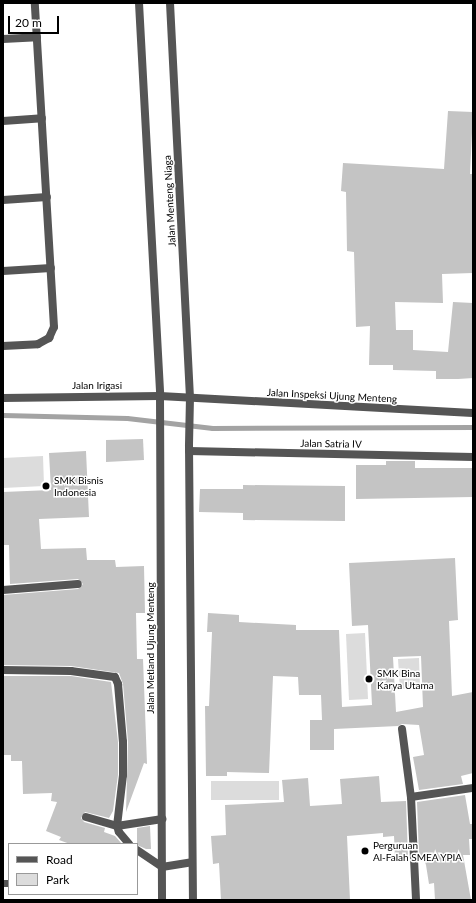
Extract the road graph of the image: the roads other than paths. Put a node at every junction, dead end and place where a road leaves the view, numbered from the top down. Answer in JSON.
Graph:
{"nodes":[{"id":1,"x":35,"y":3,"type":"edge"},
{"id":2,"x":139,"y":3,"type":"edge"},
{"id":3,"x":170,"y":3,"type":"edge"},
{"id":4,"x":37,"y":37,"type":"junction"},
{"id":5,"x":3,"y":39,"type":"edge"},
{"id":6,"x":42,"y":118,"type":"junction"},
{"id":7,"x":3,"y":121,"type":"edge"},
{"id":8,"x":47,"y":197,"type":"junction"},
{"id":9,"x":3,"y":200,"type":"edge"},
{"id":10,"x":51,"y":268,"type":"junction"},
{"id":11,"x":3,"y":271,"type":"edge"},
{"id":12,"x":3,"y":346,"type":"edge"},
{"id":13,"x":3,"y":398,"type":"edge"},
{"id":14,"x":160,"y":398,"type":"junction"},
{"id":15,"x":190,"y":400,"type":"junction"},
{"id":16,"x":473,"y":413,"type":"edge"},
{"id":17,"x":189,"y":448,"type":"junction"},
{"id":18,"x":473,"y":457,"type":"edge"},
{"id":19,"x":78,"y":584,"type":"dead end"},
{"id":20,"x":3,"y":590,"type":"edge"},
{"id":21,"x":3,"y":670,"type":"edge"},
{"id":22,"x":402,"y":729,"type":"dead end"},
{"id":23,"x":473,"y":788,"type":"edge"},
{"id":24,"x":411,"y":797,"type":"junction"},
{"id":25,"x":86,"y":817,"type":"dead end"},
{"id":26,"x":162,"y":819,"type":"junction"},
{"id":27,"x":118,"y":826,"type":"junction"},
{"id":28,"x":128,"y":843,"type":"edge"},
{"id":29,"x":138,"y":851,"type":"edge"},
{"id":30,"x":192,"y":862,"type":"junction"},
{"id":31,"x":162,"y":867,"type":"junction"},
{"id":32,"x":162,"y":900,"type":"edge"},
{"id":33,"x":193,"y":900,"type":"edge"},
{"id":34,"x":416,"y":900,"type":"edge"}],
"edges":[{"from":1,"to":4,"type":"street"},
{"from":2,"to":14,"type":"street","name":"Jalan Menteng Niaga"},
{"from":3,"to":15,"type":"street","name":"Jalan Menteng Niaga"},
{"from":4,"to":5,"type":"street"},
{"from":4,"to":6,"type":"street"},
{"from":6,"to":7,"type":"street"},
{"from":6,"to":8,"type":"street"},
{"from":8,"to":9,"type":"street"},
{"from":8,"to":10,"type":"street"},
{"from":10,"to":11,"type":"street"},
{"from":10,"to":12,"type":"street"},
{"from":13,"to":14,"type":"street","name":"Jalan Irigasi"},
{"from":14,"to":15,"type":"street","name":"Jalan Irigasi"},
{"from":14,"to":26,"type":"street","name":"Jalan Metland Ujung Menteng"},
{"from":15,"to":16,"type":"street","name":"Jalan Inspeksi Ujung Menteng"},
{"from":15,"to":17,"type":"street"},
{"from":17,"to":18,"type":"street","name":"Jalan Satria IV"},
{"from":17,"to":30,"type":"street"},
{"from":19,"to":20,"type":"street"},
{"from":21,"to":27,"type":"street"},
{"from":22,"to":24,"type":"street"},
{"from":23,"to":24,"type":"street"},
{"from":24,"to":34,"type":"street"},
{"from":25,"to":27,"type":"street"},
{"from":26,"to":27,"type":"street"},
{"from":26,"to":31,"type":"street","name":"Jalan Metland Ujung Menteng"},
{"from":27,"to":28,"type":"street"},
{"from":29,"to":31,"type":"street"},
{"from":30,"to":31,"type":"street"},
{"from":30,"to":33,"type":"street"},
{"from":31,"to":32,"type":"street","name":"Jalan Metland Ujung Menteng"}]}
